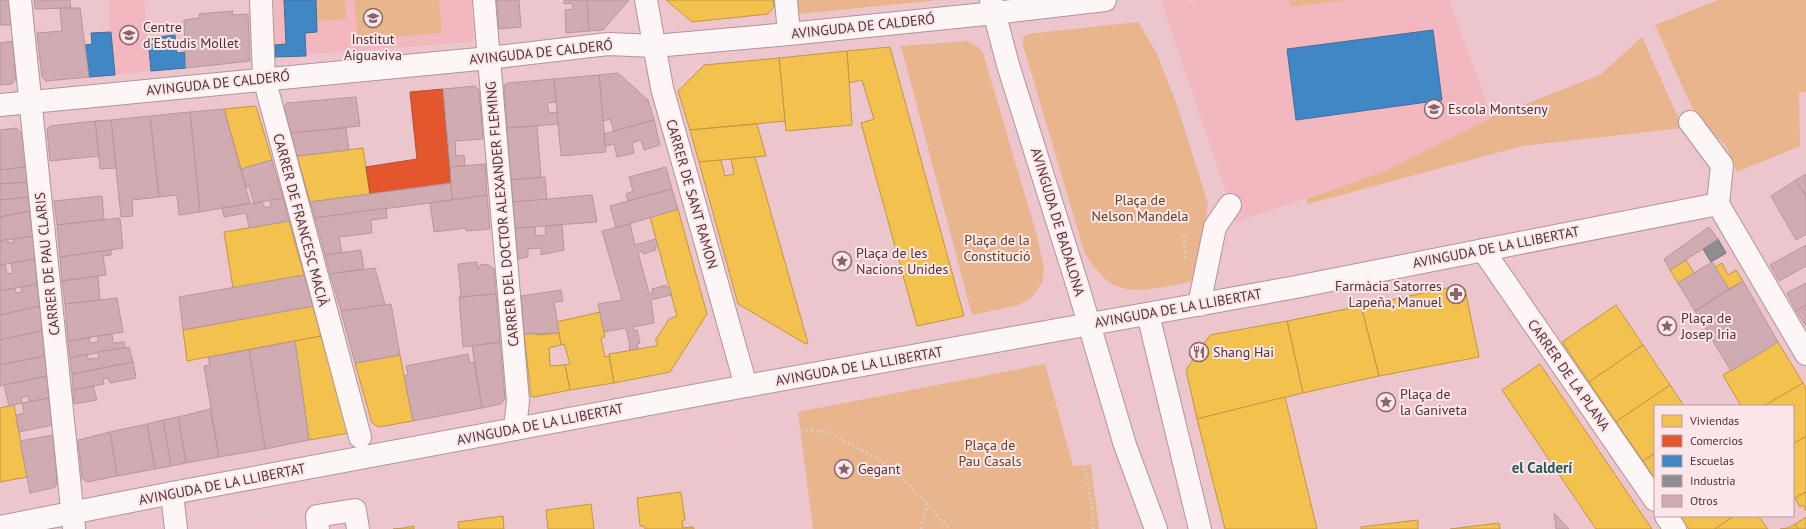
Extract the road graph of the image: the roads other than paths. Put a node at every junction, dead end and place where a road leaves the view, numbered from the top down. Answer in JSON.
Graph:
{"nodes":[{"id":1,"x":20,"y":0,"type":"edge"},
{"id":2,"x":261,"y":0,"type":"edge"},
{"id":3,"x":484,"y":0,"type":"edge"},
{"id":4,"x":646,"y":0,"type":"edge"},
{"id":5,"x":786,"y":0,"type":"edge"},
{"id":6,"x":1105,"y":0,"type":"edge"},
{"id":7,"x":993,"y":6,"type":"edge"},
{"id":8,"x":788,"y":34,"type":"junction"},
{"id":9,"x":655,"y":46,"type":"junction"},
{"id":10,"x":489,"y":58,"type":"junction"},
{"id":11,"x":264,"y":78,"type":"junction"},
{"id":12,"x":31,"y":102,"type":"junction"},
{"id":13,"x":0,"y":105,"type":"edge"},
{"id":14,"x":1690,"y":122,"type":"road end"},
{"id":15,"x":1718,"y":204,"type":"junction"},
{"id":16,"x":1226,"y":211,"type":"road end"},
{"id":17,"x":1483,"y":250,"type":"junction"},
{"id":18,"x":1199,"y":305,"type":"junction"},
{"id":19,"x":1148,"y":314,"type":"junction"},
{"id":20,"x":1090,"y":324,"type":"junction"},
{"id":21,"x":1806,"y":354,"type":"edge"},
{"id":22,"x":746,"y":386,"type":"junction"},
{"id":23,"x":515,"y":429,"type":"junction"},
{"id":24,"x":360,"y":437,"type":"dead end"},
{"id":25,"x":1125,"y":445,"type":"junction"},
{"id":26,"x":168,"y":494,"type":"junction"},
{"id":27,"x":1654,"y":499,"type":"edge"},
{"id":28,"x":1667,"y":517,"type":"edge"},
{"id":29,"x":73,"y":521,"type":"edge"},
{"id":30,"x":0,"y":527,"type":"edge"},
{"id":31,"x":173,"y":528,"type":"edge"},
{"id":32,"x":318,"y":529,"type":"edge"},
{"id":33,"x":358,"y":529,"type":"edge"},
{"id":34,"x":1143,"y":529,"type":"edge"},
{"id":35,"x":1156,"y":529,"type":"edge"},
{"id":36,"x":1200,"y":529,"type":"edge"},
{"id":37,"x":1675,"y":529,"type":"edge"}],
"edges":[{"from":1,"to":12,"type":"street","name":"CARRER DE PAU CLARIS"},
{"from":2,"to":11,"type":"street","name":"CARRER DE FRANCESC MACIÀ"},
{"from":3,"to":10,"type":"street","name":"CARRER DEL DOCTOR ALEXANDER FLEMING"},
{"from":4,"to":9,"type":"street","name":"CARRER DE SANT RAMON"},
{"from":5,"to":8,"type":"street"},
{"from":6,"to":7,"type":"street","name":"AVINGUDA DE CALDERÓ"},
{"from":7,"to":8,"type":"street","name":"AVINGUDA DE CALDERÓ"},
{"from":7,"to":20,"type":"street","name":"AVINGUDA DE BADALONA"},
{"from":8,"to":9,"type":"street","name":"AVINGUDA DE CALDERÓ"},
{"from":9,"to":10,"type":"street","name":"AVINGUDA DE CALDERÓ"},
{"from":9,"to":22,"type":"street","name":"CARRER DE SANT RAMON"},
{"from":10,"to":11,"type":"street","name":"AVINGUDA DE CALDERÓ"},
{"from":10,"to":23,"type":"street","name":"CARRER DEL DOCTOR ALEXANDER FLEMING"},
{"from":11,"to":12,"type":"street","name":"AVINGUDA DE CALDERÓ"},
{"from":11,"to":24,"type":"street","name":"CARRER DE FRANCESC MACIÀ"},
{"from":12,"to":13,"type":"street","name":"AVINGUDA DE CALDERÓ"},
{"from":12,"to":29,"type":"street","name":"CARRER DE PAU CLARIS"},
{"from":14,"to":15,"type":"street"},
{"from":15,"to":17,"type":"street","name":"AVINGUDA DE LA LLIBERTAT"},
{"from":15,"to":21,"type":"street"},
{"from":16,"to":18,"type":"street"},
{"from":17,"to":18,"type":"street","name":"AVINGUDA DE LA LLIBERTAT"},
{"from":17,"to":27,"type":"street","name":"CARRER DE LA PLANA"},
{"from":18,"to":19,"type":"street","name":"AVINGUDA DE LA LLIBERTAT"},
{"from":19,"to":20,"type":"street","name":"AVINGUDA DE LA LLIBERTAT"},
{"from":19,"to":36,"type":"street"},
{"from":20,"to":22,"type":"street","name":"AVINGUDA DE LA LLIBERTAT"},
{"from":20,"to":25,"type":"street","name":"AVINGUDA DE BADALONA"},
{"from":22,"to":23,"type":"street","name":"AVINGUDA DE LA LLIBERTAT"},
{"from":23,"to":26,"type":"street","name":"AVINGUDA DE LA LLIBERTAT"},
{"from":25,"to":34,"type":"street","name":"AVINGUDA DE BADALONA"},
{"from":25,"to":35,"type":"street","name":"AVINGUDA DE BADALONA"},
{"from":26,"to":29,"type":"street","name":"AVINGUDA DE LA LLIBERTAT"},
{"from":26,"to":31,"type":"street"},
{"from":28,"to":37,"type":"street"},
{"from":29,"to":30,"type":"street","name":"AVINGUDA DE LA LLIBERTAT"},
{"from":32,"to":33,"type":"street"}]}
